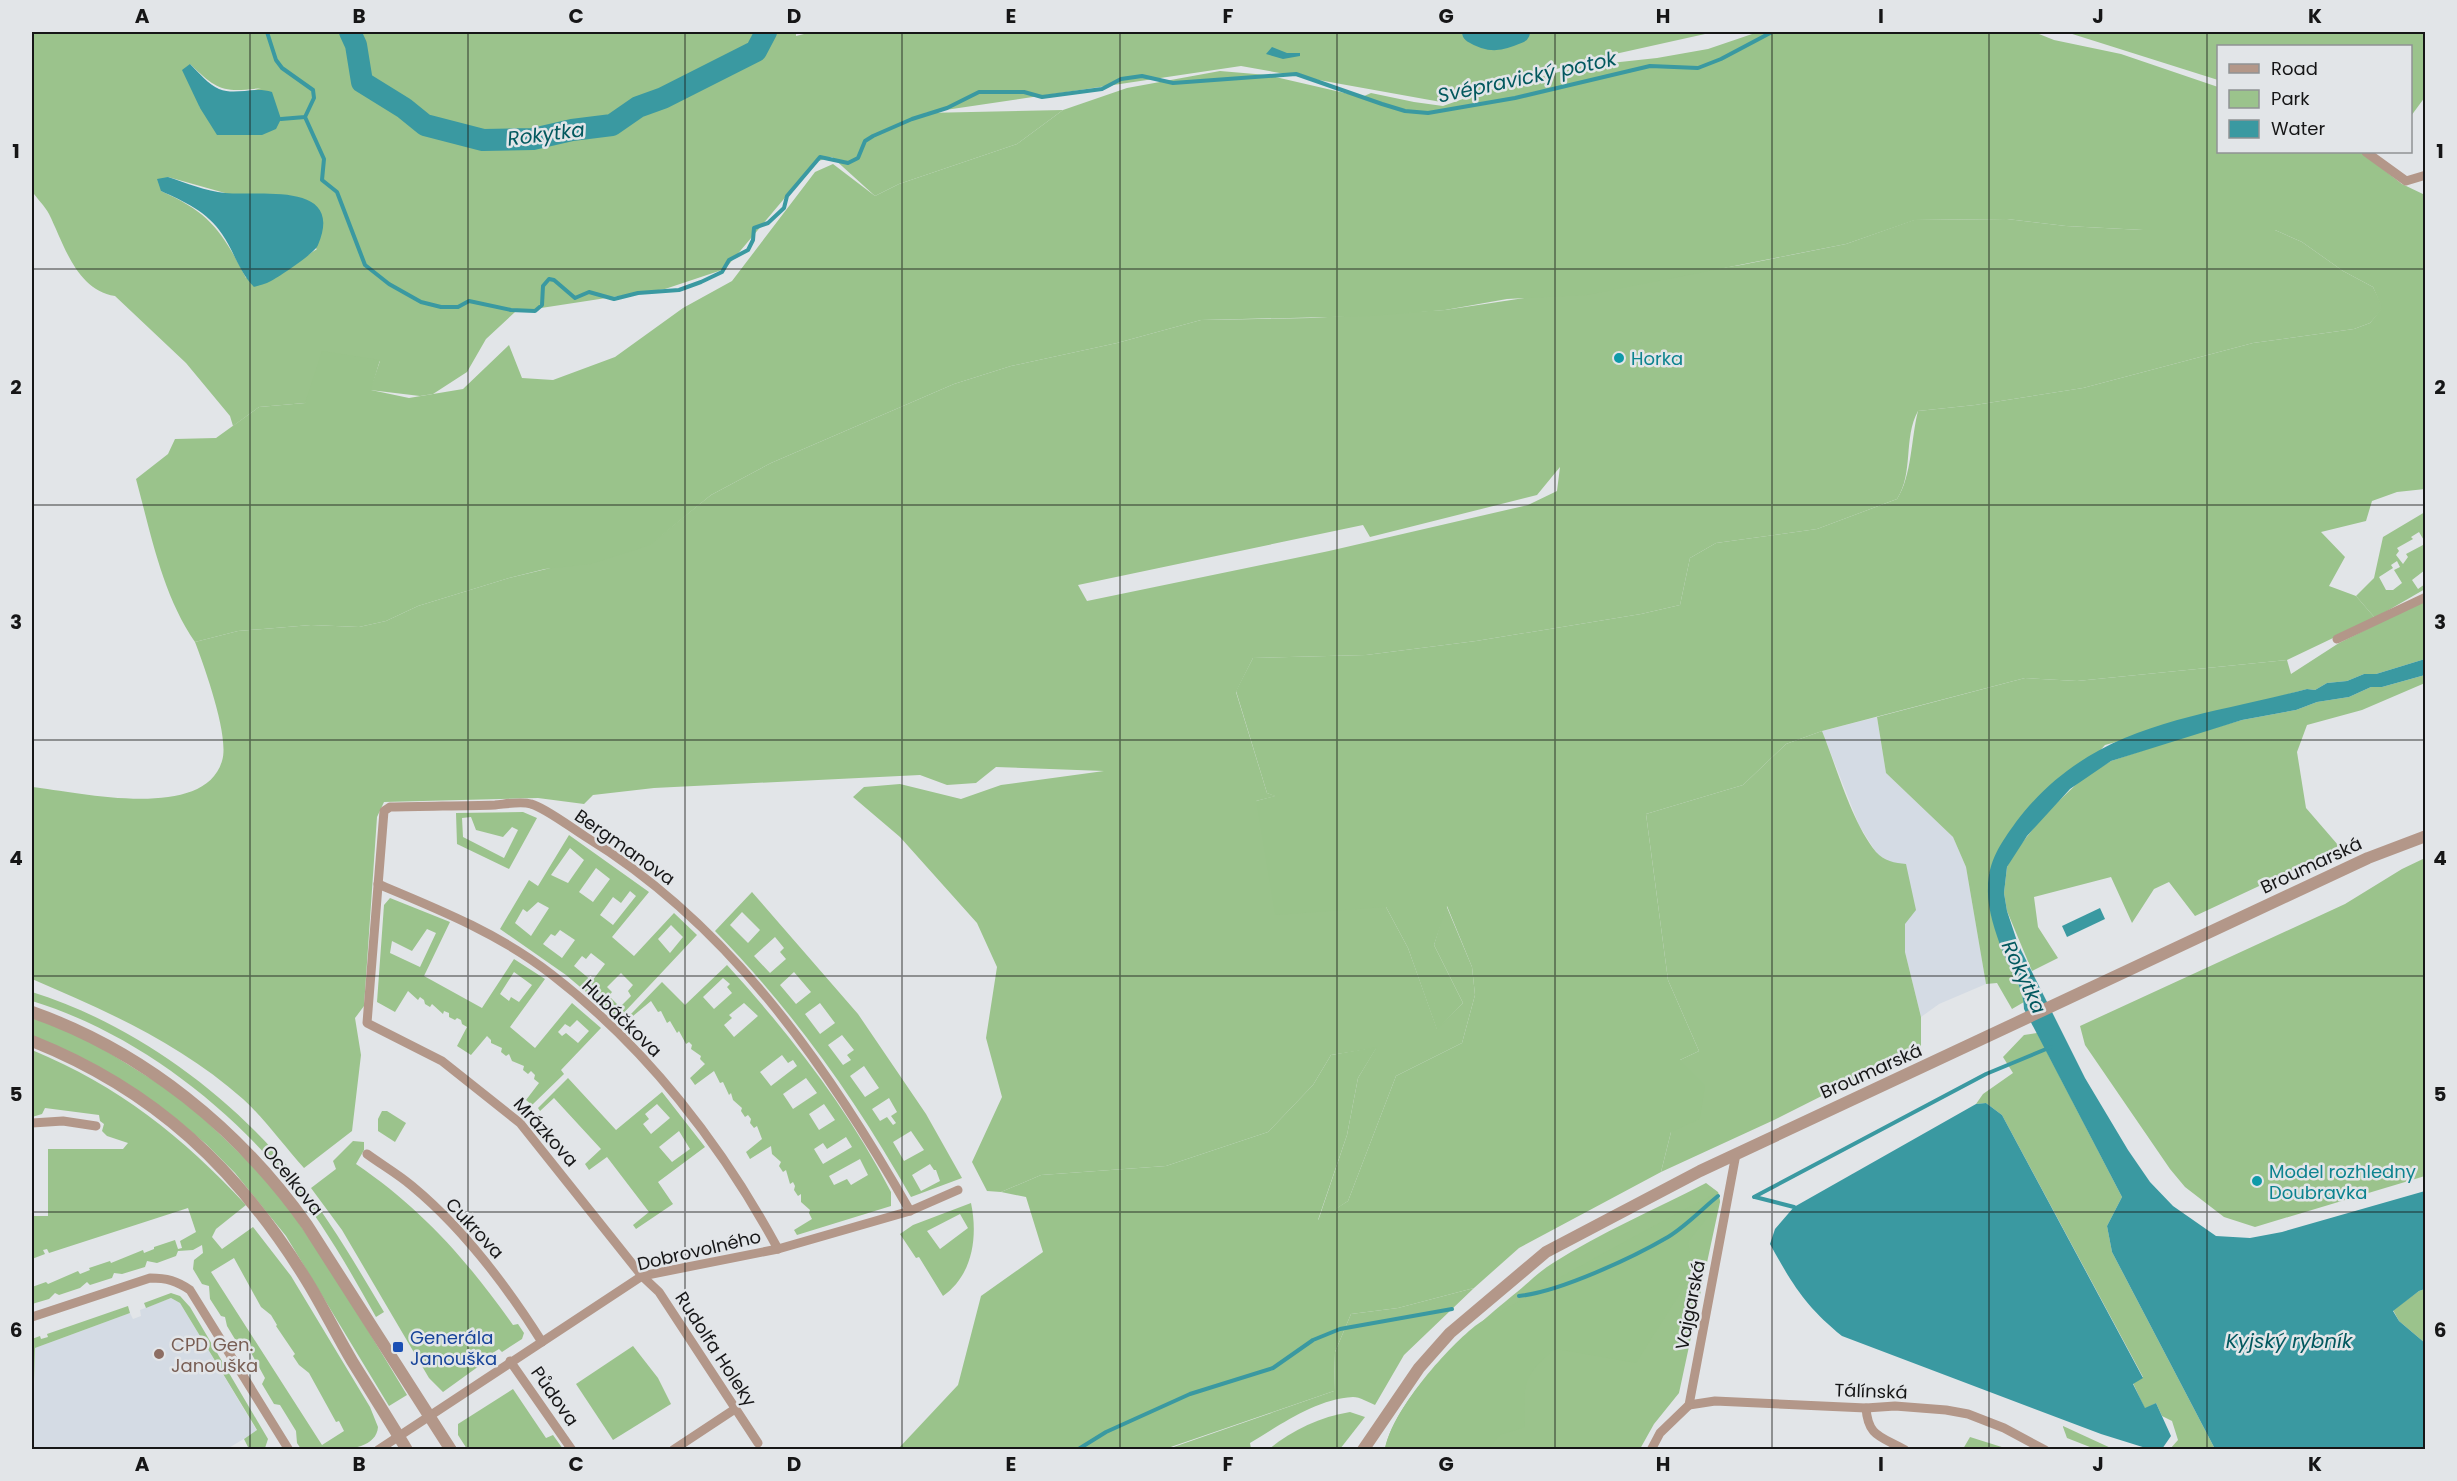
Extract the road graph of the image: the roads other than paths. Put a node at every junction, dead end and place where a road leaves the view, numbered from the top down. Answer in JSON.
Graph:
{"nodes":[{"id":1,"x":2367,"y":153,"type":"edge"},
{"id":2,"x":2426,"y":175,"type":"edge"},
{"id":3,"x":2426,"y":597,"type":"edge"},
{"id":4,"x":2337,"y":639,"type":"dead end"},
{"id":5,"x":2426,"y":836,"type":"edge"},
{"id":6,"x":378,"y":884,"type":"junction"},
{"id":7,"x":32,"y":1012,"type":"edge"},
{"id":8,"x":367,"y":1023,"type":"joint"},
{"id":9,"x":32,"y":1041,"type":"edge"},
{"id":10,"x":32,"y":1123,"type":"edge"},
{"id":11,"x":96,"y":1126,"type":"dead end"},
{"id":12,"x":367,"y":1154,"type":"dead end"},
{"id":13,"x":1736,"y":1154,"type":"junction"},
{"id":14,"x":958,"y":1190,"type":"dead end"},
{"id":15,"x":910,"y":1211,"type":"junction"},
{"id":16,"x":778,"y":1249,"type":"junction"},
{"id":17,"x":642,"y":1276,"type":"junction"},
{"id":18,"x":32,"y":1317,"type":"edge"},
{"id":19,"x":542,"y":1342,"type":"junction"},
{"id":20,"x":510,"y":1361,"type":"junction"},
{"id":21,"x":1689,"y":1405,"type":"junction"},
{"id":22,"x":1866,"y":1408,"type":"junction"},
{"id":23,"x":735,"y":1409,"type":"junction"},
{"id":24,"x":435,"y":1413,"type":"junction"},
{"id":25,"x":1385,"y":1415,"type":"junction"},
{"id":26,"x":399,"y":1437,"type":"junction"},
{"id":27,"x":758,"y":1443,"type":"dead end"},
{"id":28,"x":288,"y":1449,"type":"edge"},
{"id":29,"x":378,"y":1449,"type":"edge"},
{"id":30,"x":407,"y":1449,"type":"edge"},
{"id":31,"x":451,"y":1449,"type":"edge"},
{"id":32,"x":572,"y":1449,"type":"edge"},
{"id":33,"x":673,"y":1449,"type":"edge"},
{"id":34,"x":1363,"y":1449,"type":"edge"},
{"id":35,"x":1373,"y":1449,"type":"edge"},
{"id":36,"x":1651,"y":1449,"type":"edge"},
{"id":37,"x":1905,"y":1449,"type":"edge"},
{"id":38,"x":2045,"y":1449,"type":"edge"}],
"edges":[{"from":1,"to":2,"type":"street"},
{"from":3,"to":4,"type":"street"},
{"from":5,"to":13,"type":"street","name":"Broumarská"},
{"from":6,"to":8,"type":"street","name":"Bergmanova"},
{"from":6,"to":15,"type":"street","name":"Bergmanova"},
{"from":6,"to":16,"type":"street","name":"Hubáčkova"},
{"from":7,"to":24,"type":"street","name":"Ocelkova"},
{"from":8,"to":17,"type":"street","name":"Mrázkova"},
{"from":9,"to":26,"type":"street"},
{"from":10,"to":11,"type":"street"},
{"from":12,"to":19,"type":"street","name":"Cukrova"},
{"from":13,"to":21,"type":"street","name":"Vajgarská"},
{"from":13,"to":25,"type":"street","name":"Broumarská"},
{"from":14,"to":15,"type":"street","name":"Dobrovolného"},
{"from":15,"to":16,"type":"street","name":"Dobrovolného"},
{"from":16,"to":17,"type":"street","name":"Dobrovolného"},
{"from":17,"to":19,"type":"street","name":"Dobrovolného"},
{"from":17,"to":23,"type":"street","name":"Rudolfa Holeky"},
{"from":18,"to":28,"type":"street"},
{"from":19,"to":20,"type":"street","name":"Dobrovolného"},
{"from":20,"to":24,"type":"street","name":"Dobrovolného"},
{"from":20,"to":32,"type":"street","name":"Půdova"},
{"from":21,"to":22,"type":"street","name":"Tálínská"},
{"from":21,"to":36,"type":"street"},
{"from":22,"to":37,"type":"street"},
{"from":22,"to":38,"type":"street","name":"Tálínská"},
{"from":23,"to":27,"type":"street","name":"Rudolfa Holeky"},
{"from":23,"to":33,"type":"street"},
{"from":24,"to":26,"type":"street"},
{"from":24,"to":31,"type":"street","name":"Ocelkova"},
{"from":25,"to":34,"type":"street","name":"Broumarská"},
{"from":25,"to":35,"type":"street","name":"Broumarská"},
{"from":26,"to":29,"type":"street"},
{"from":26,"to":30,"type":"street"}]}
